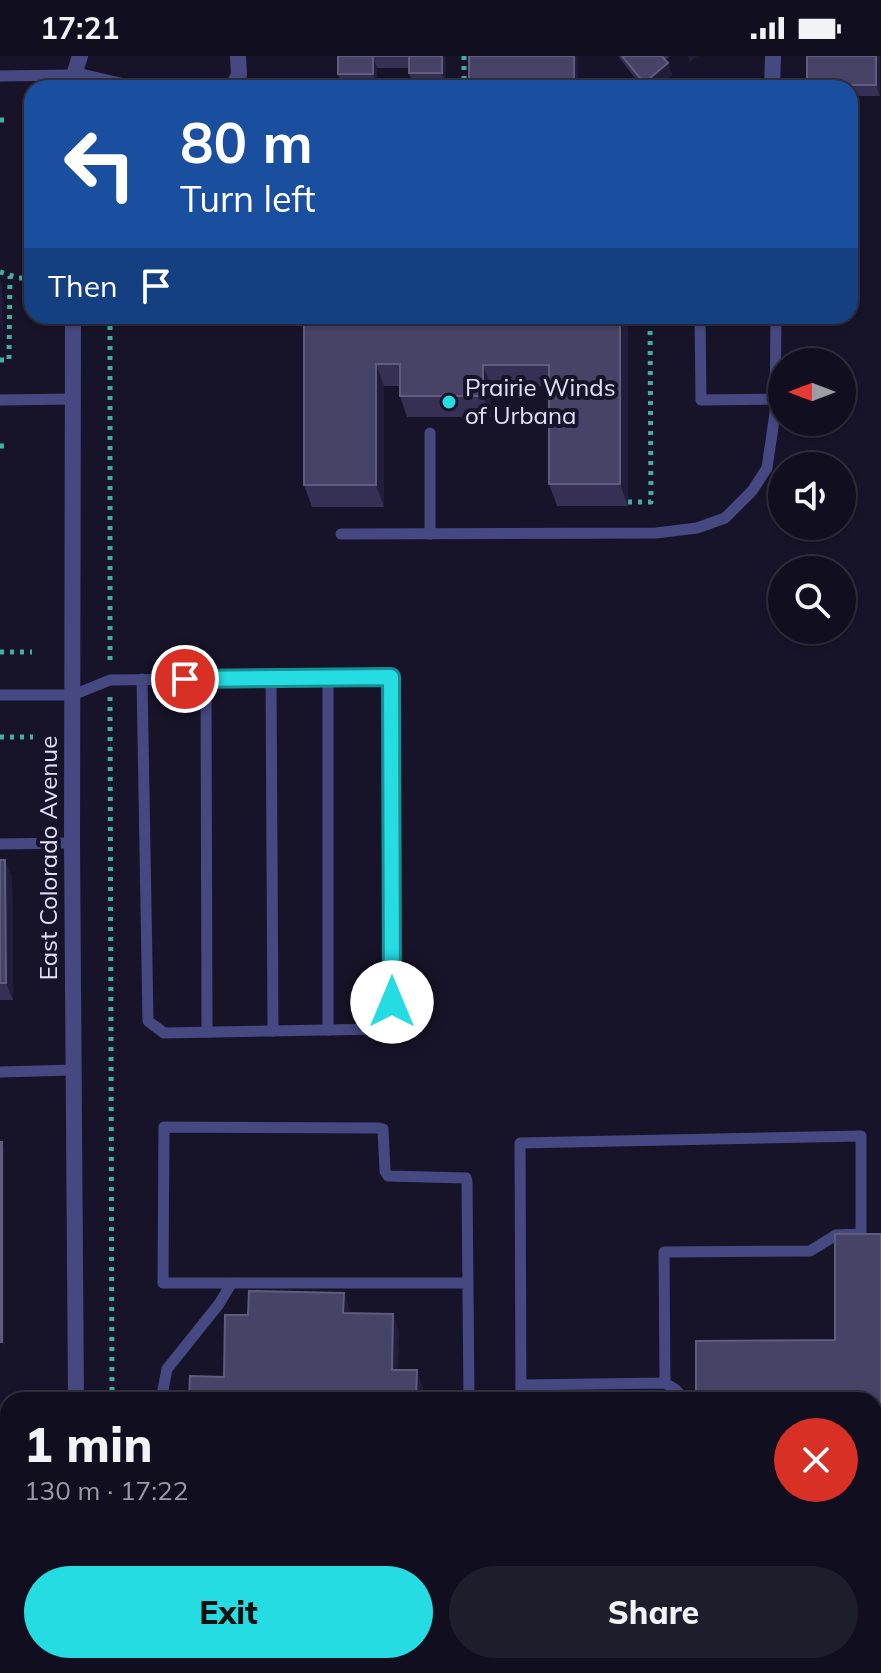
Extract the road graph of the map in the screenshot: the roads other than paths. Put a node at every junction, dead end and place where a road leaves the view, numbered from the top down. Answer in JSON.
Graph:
{"nodes":[{"id":1,"x":80,"y":56,"type":"edge"},
{"id":2,"x":238,"y":56,"type":"edge"},
{"id":3,"x":773,"y":56,"type":"edge"},
{"id":4,"x":0,"y":76,"type":"edge"},
{"id":5,"x":49,"y":80,"type":"edge"},
{"id":6,"x":74,"y":80,"type":"edge"},
{"id":7,"x":236,"y":80,"type":"edge"},
{"id":8,"x":772,"y":80,"type":"edge"},
{"id":9,"x":73,"y":324,"type":"edge"},
{"id":10,"x":700,"y":324,"type":"edge"},
{"id":11,"x":776,"y":324,"type":"edge"},
{"id":12,"x":776,"y":348,"type":"edge"},
{"id":13,"x":73,"y":399,"type":"junction"},
{"id":14,"x":768,"y":399,"type":"edge"},
{"id":15,"x":0,"y":400,"type":"edge"},
{"id":16,"x":430,"y":433,"type":"dead end"},
{"id":17,"x":771,"y":436,"type":"edge"},
{"id":18,"x":341,"y":534,"type":"dead end"},
{"id":19,"x":430,"y":534,"type":"junction"},
{"id":20,"x":271,"y":678,"type":"junction"},
{"id":21,"x":328,"y":678,"type":"junction"},
{"id":22,"x":142,"y":679,"type":"junction"},
{"id":23,"x":206,"y":679,"type":"junction"},
{"id":24,"x":0,"y":695,"type":"edge"},
{"id":25,"x":73,"y":695,"type":"junction"},
{"id":26,"x":72,"y":843,"type":"junction"},
{"id":27,"x":0,"y":844,"type":"edge"},
{"id":28,"x":328,"y":1030,"type":"junction"},
{"id":29,"x":273,"y":1031,"type":"junction"},
{"id":30,"x":207,"y":1032,"type":"junction"},
{"id":31,"x":74,"y":1070,"type":"junction"},
{"id":32,"x":0,"y":1072,"type":"edge"},
{"id":33,"x":468,"y":1283,"type":"junction"},
{"id":34,"x":231,"y":1284,"type":"junction"},
{"id":35,"x":665,"y":1383,"type":"junction"},
{"id":36,"x":521,"y":1385,"type":"junction"},
{"id":37,"x":76,"y":1392,"type":"edge"},
{"id":38,"x":163,"y":1392,"type":"edge"},
{"id":39,"x":469,"y":1392,"type":"edge"},
{"id":40,"x":521,"y":1392,"type":"edge"},
{"id":41,"x":678,"y":1392,"type":"edge"}],
"edges":[{"from":1,"to":6,"type":"street"},
{"from":2,"to":7,"type":"street"},
{"from":3,"to":8,"type":"street"},
{"from":4,"to":5,"type":"lane"},
{"from":9,"to":13,"type":"street","name":"East Colorado Avenue"},
{"from":10,"to":14,"type":"lane"},
{"from":11,"to":12,"type":"lane"},
{"from":13,"to":15,"type":"lane"},
{"from":13,"to":25,"type":"street","name":"East Colorado Avenue"},
{"from":16,"to":19,"type":"lane"},
{"from":17,"to":19,"type":"lane"},
{"from":18,"to":19,"type":"lane"},
{"from":20,"to":21,"type":"lane"},
{"from":20,"to":23,"type":"lane"},
{"from":20,"to":29,"type":"lane"},
{"from":21,"to":28,"type":"lane"},
{"from":21,"to":28,"type":"lane"},
{"from":22,"to":23,"type":"lane"},
{"from":22,"to":25,"type":"lane"},
{"from":22,"to":30,"type":"lane"},
{"from":23,"to":30,"type":"lane"},
{"from":24,"to":25,"type":"lane"},
{"from":25,"to":26,"type":"street","name":"East Colorado Avenue"},
{"from":26,"to":27,"type":"lane"},
{"from":26,"to":31,"type":"street","name":"East Colorado Avenue"},
{"from":28,"to":29,"type":"lane"},
{"from":29,"to":30,"type":"lane"},
{"from":31,"to":32,"type":"lane"},
{"from":31,"to":37,"type":"street","name":"East Colorado Avenue"},
{"from":33,"to":34,"type":"lane"},
{"from":33,"to":34,"type":"lane"},
{"from":33,"to":39,"type":"lane"},
{"from":34,"to":38,"type":"lane"},
{"from":35,"to":36,"type":"lane"},
{"from":35,"to":36,"type":"lane"},
{"from":35,"to":41,"type":"lane"},
{"from":36,"to":40,"type":"lane"}]}
